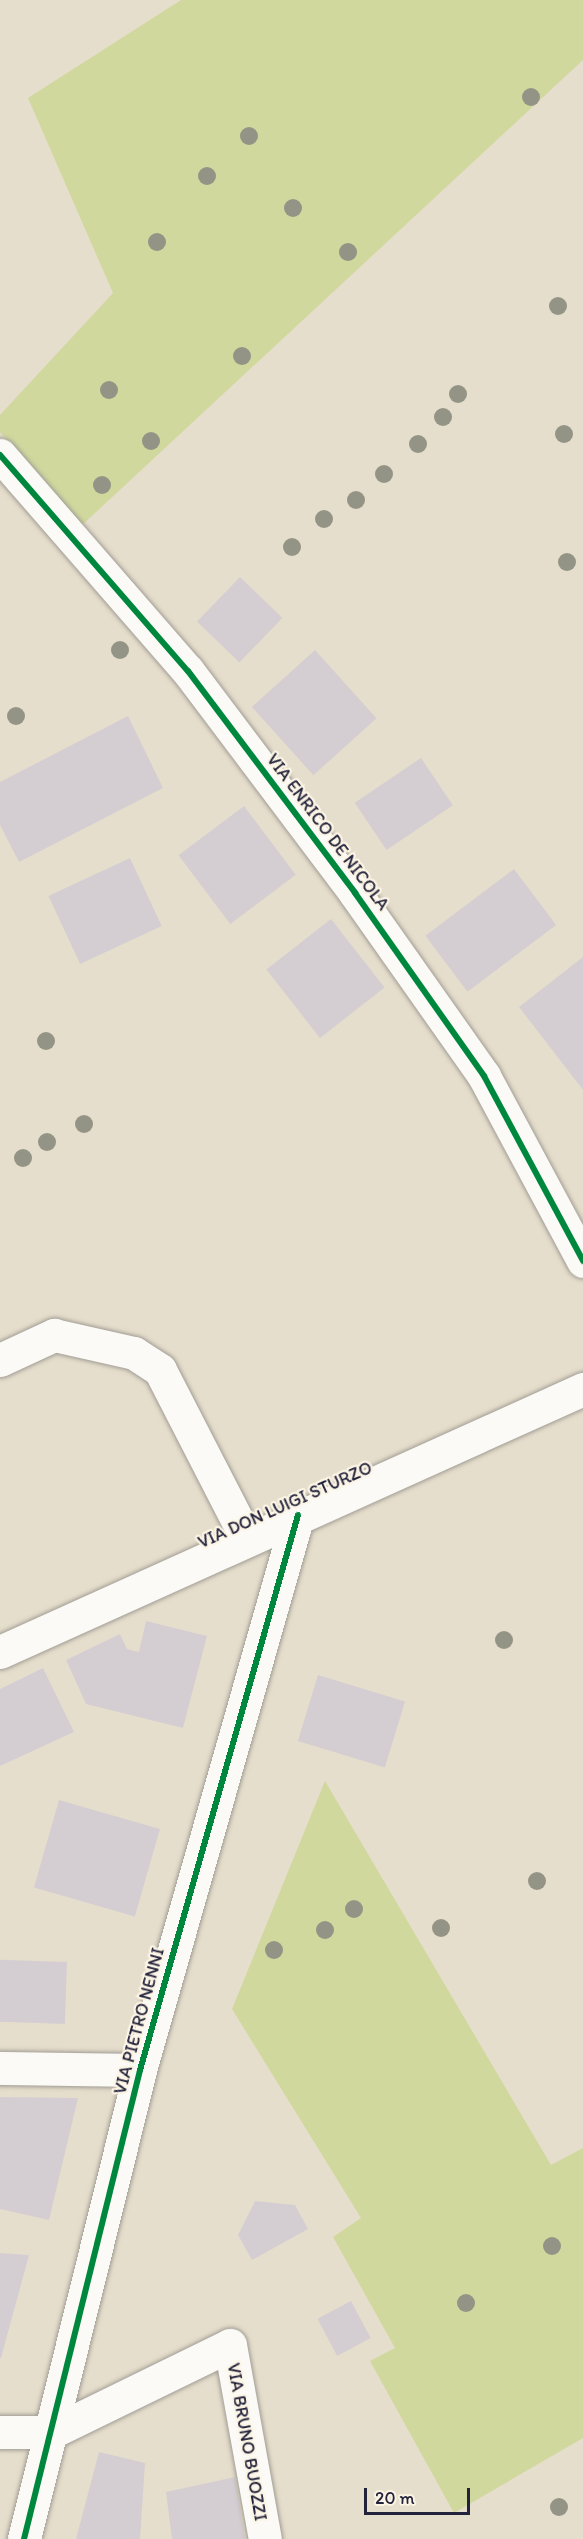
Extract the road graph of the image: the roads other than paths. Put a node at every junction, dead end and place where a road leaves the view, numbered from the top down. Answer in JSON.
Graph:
{"nodes":[{"id":1,"x":0,"y":455,"type":"edge"},
{"id":2,"x":572,"y":1209,"type":"edge"},
{"id":3,"x":583,"y":1261,"type":"edge"},
{"id":4,"x":0,"y":1360,"type":"edge"},
{"id":5,"x":583,"y":1389,"type":"edge"},
{"id":6,"x":298,"y":1515,"type":"junction"},
{"id":7,"x":247,"y":1539,"type":"junction"},
{"id":8,"x":0,"y":1652,"type":"edge"},
{"id":9,"x":0,"y":2068,"type":"edge"},
{"id":10,"x":140,"y":2070,"type":"junction"},
{"id":11,"x":0,"y":2432,"type":"edge"},
{"id":12,"x":52,"y":2432,"type":"junction"},
{"id":13,"x":24,"y":2539,"type":"edge"},
{"id":14,"x":265,"y":2539,"type":"edge"}],
"edges":[{"from":1,"to":2,"type":"street","name":"VIA ENRICO DE NICOLA"},
{"from":2,"to":3,"type":"street","name":"VIA ENRICO DE NICOLA"},
{"from":4,"to":7,"type":"street"},
{"from":5,"to":6,"type":"street","name":"VIA DON LUIGI STURZO"},
{"from":6,"to":7,"type":"street","name":"VIA DON LUIGI STURZO"},
{"from":6,"to":10,"type":"street","name":"VIA PIETRO NENNI"},
{"from":7,"to":8,"type":"street","name":"VIA DON LUIGI STURZO"},
{"from":9,"to":10,"type":"street"},
{"from":10,"to":12,"type":"street","name":"VIA PIETRO NENNI"},
{"from":11,"to":12,"type":"street"},
{"from":12,"to":13,"type":"street","name":"VIA PIETRO NENNI"},
{"from":12,"to":14,"type":"street","name":"VIA BRUNO BUOZZI"}]}
